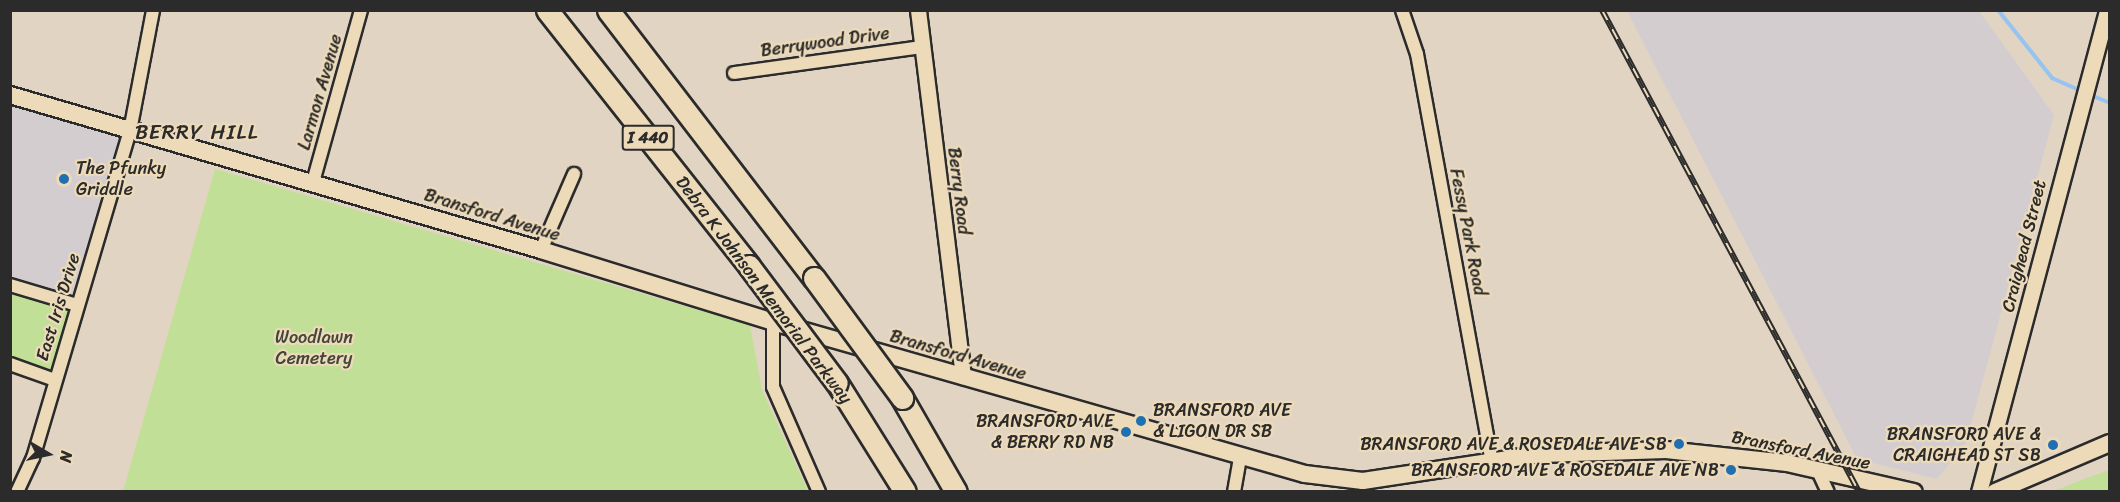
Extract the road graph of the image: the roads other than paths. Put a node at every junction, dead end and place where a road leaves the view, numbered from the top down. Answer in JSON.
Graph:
{"nodes":[{"id":1,"x":153,"y":10,"type":"edge"},
{"id":2,"x":361,"y":10,"type":"edge"},
{"id":3,"x":547,"y":10,"type":"edge"},
{"id":4,"x":610,"y":10,"type":"edge"},
{"id":5,"x":918,"y":10,"type":"edge"},
{"id":6,"x":1402,"y":10,"type":"edge"},
{"id":7,"x":2107,"y":10,"type":"edge"},
{"id":8,"x":921,"y":46,"type":"junction"},
{"id":9,"x":734,"y":73,"type":"dead end"},
{"id":10,"x":10,"y":95,"type":"edge"},
{"id":11,"x":130,"y":131,"type":"junction"},
{"id":12,"x":574,"y":174,"type":"dead end"},
{"id":13,"x":313,"y":182,"type":"junction"},
{"id":14,"x":541,"y":250,"type":"junction"},
{"id":15,"x":10,"y":285,"type":"edge"},
{"id":16,"x":77,"y":305,"type":"junction"},
{"id":17,"x":773,"y":322,"type":"junction"},
{"id":18,"x":10,"y":364,"type":"edge"},
{"id":19,"x":963,"y":376,"type":"junction"},
{"id":20,"x":55,"y":380,"type":"junction"},
{"id":21,"x":2109,"y":443,"type":"edge"},
{"id":22,"x":1240,"y":457,"type":"junction"},
{"id":23,"x":1492,"y":462,"type":"junction"},
{"id":24,"x":1818,"y":471,"type":"junction"},
{"id":25,"x":17,"y":492,"type":"edge"},
{"id":26,"x":819,"y":492,"type":"edge"},
{"id":27,"x":905,"y":492,"type":"edge"},
{"id":28,"x":956,"y":492,"type":"edge"},
{"id":29,"x":1234,"y":492,"type":"edge"},
{"id":30,"x":1828,"y":492,"type":"edge"},
{"id":31,"x":1914,"y":492,"type":"edge"},
{"id":32,"x":1979,"y":492,"type":"edge"},
{"id":33,"x":1995,"y":492,"type":"edge"}],
"edges":[{"from":1,"to":11,"type":"street","name":"East Iris Drive"},
{"from":2,"to":13,"type":"street","name":"Larmon Avenue"},
{"from":3,"to":27,"type":"highway","name":"Debra K Johnson Memorial Parkway","number":"I 440","bridge":true},
{"from":4,"to":28,"type":"highway","number":"I 440","bridge":true},
{"from":5,"to":8,"type":"street","name":"Berry Road"},
{"from":6,"to":23,"type":"street","name":"Fessy Park Road"},
{"from":7,"to":32,"type":"street","name":"Craighead Street"},
{"from":8,"to":9,"type":"street","name":"Berrywood Drive"},
{"from":8,"to":19,"type":"street","name":"Berry Road"},
{"from":10,"to":11,"type":"main road","name":"Bransford Avenue"},
{"from":11,"to":13,"type":"main road","name":"Bransford Avenue"},
{"from":11,"to":16,"type":"street","name":"East Iris Drive"},
{"from":12,"to":14,"type":"street"},
{"from":13,"to":14,"type":"main road","name":"Bransford Avenue"},
{"from":14,"to":17,"type":"main road","name":"Bransford Avenue"},
{"from":15,"to":16,"type":"street"},
{"from":16,"to":20,"type":"street","name":"East Iris Drive"},
{"from":17,"to":19,"type":"main road","name":"Bransford Avenue"},
{"from":17,"to":26,"type":"street"},
{"from":18,"to":20,"type":"street"},
{"from":19,"to":22,"type":"main road","name":"Bransford Avenue"},
{"from":20,"to":25,"type":"street","name":"East Iris Drive"},
{"from":21,"to":33,"type":"main road"},
{"from":22,"to":23,"type":"main road","name":"Bransford Avenue"},
{"from":22,"to":29,"type":"street"},
{"from":23,"to":24,"type":"main road","name":"Bransford Avenue"},
{"from":24,"to":30,"type":"street"},
{"from":24,"to":31,"type":"main road","name":"Bransford Avenue"}]}
